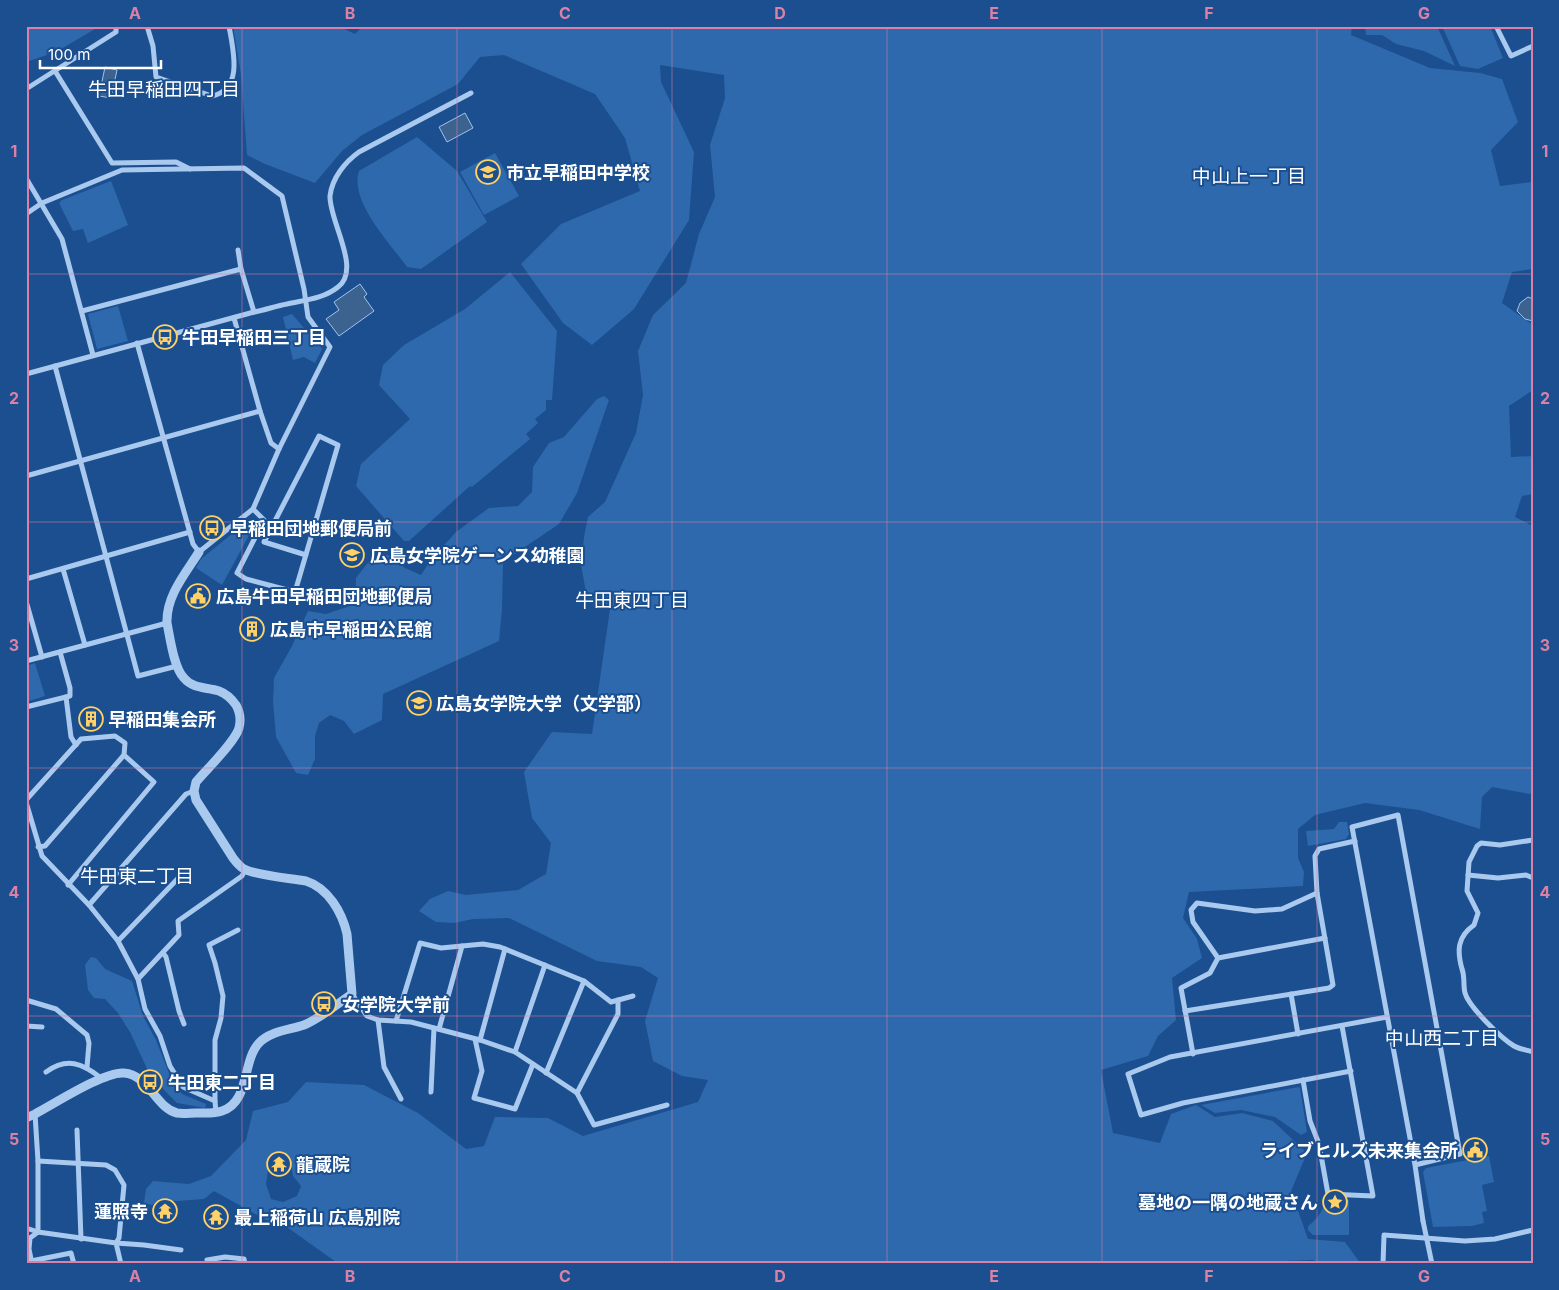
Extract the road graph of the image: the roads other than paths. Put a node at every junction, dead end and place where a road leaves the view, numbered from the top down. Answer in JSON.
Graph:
{"nodes":[{"id":1,"x":116,"y":26,"type":"edge"},
{"id":2,"x":147,"y":26,"type":"edge"},
{"id":3,"x":229,"y":26,"type":"edge"},
{"id":4,"x":1496,"y":26,"type":"edge"},
{"id":5,"x":1533,"y":46,"type":"edge"},
{"id":6,"x":55,"y":71,"type":"junction"},
{"id":7,"x":26,"y":89,"type":"edge"},
{"id":8,"x":471,"y":93,"type":"dead end"},
{"id":9,"x":192,"y":169,"type":"junction"},
{"id":10,"x":26,"y":178,"type":"edge"},
{"id":11,"x":42,"y":204,"type":"junction"},
{"id":12,"x":26,"y":214,"type":"edge"},
{"id":13,"x":238,"y":250,"type":"dead end"},
{"id":14,"x":241,"y":268,"type":"junction"},
{"id":15,"x":305,"y":302,"type":"junction"},
{"id":16,"x":82,"y":311,"type":"junction"},
{"id":17,"x":254,"y":312,"type":"junction"},
{"id":18,"x":234,"y":318,"type":"junction"},
{"id":19,"x":137,"y":343,"type":"junction"},
{"id":20,"x":94,"y":355,"type":"junction"},
{"id":21,"x":55,"y":366,"type":"junction"},
{"id":22,"x":26,"y":374,"type":"edge"},
{"id":23,"x":260,"y":411,"type":"junction"},
{"id":24,"x":163,"y":438,"type":"junction"},
{"id":25,"x":279,"y":449,"type":"junction"},
{"id":26,"x":79,"y":461,"type":"junction"},
{"id":27,"x":26,"y":476,"type":"edge"},
{"id":28,"x":253,"y":508,"type":"junction"},
{"id":29,"x":190,"y":532,"type":"junction"},
{"id":30,"x":199,"y":552,"type":"junction"},
{"id":31,"x":306,"y":555,"type":"junction"},
{"id":32,"x":107,"y":557,"type":"junction"},
{"id":33,"x":63,"y":569,"type":"junction"},
{"id":34,"x":26,"y":579,"type":"edge"},
{"id":35,"x":26,"y":601,"type":"edge"},
{"id":36,"x":167,"y":623,"type":"junction"},
{"id":37,"x":127,"y":634,"type":"junction"},
{"id":38,"x":86,"y":645,"type":"junction"},
{"id":39,"x":60,"y":652,"type":"junction"},
{"id":40,"x":42,"y":657,"type":"junction"},
{"id":41,"x":26,"y":661,"type":"edge"},
{"id":42,"x":178,"y":666,"type":"junction"},
{"id":43,"x":66,"y":697,"type":"junction"},
{"id":44,"x":26,"y":707,"type":"edge"},
{"id":45,"x":76,"y":745,"type":"junction"},
{"id":46,"x":124,"y":755,"type":"junction"},
{"id":47,"x":194,"y":791,"type":"junction"},
{"id":48,"x":26,"y":801,"type":"edge"},
{"id":49,"x":1533,"y":840,"type":"edge"},
{"id":50,"x":1355,"y":842,"type":"junction"},
{"id":51,"x":38,"y":847,"type":"junction"},
{"id":52,"x":188,"y":869,"type":"dead end"},
{"id":53,"x":246,"y":870,"type":"junction"},
{"id":54,"x":1468,"y":875,"type":"junction"},
{"id":55,"x":1533,"y":878,"type":"edge"},
{"id":56,"x":68,"y":884,"type":"junction"},
{"id":57,"x":1317,"y":894,"type":"junction"},
{"id":58,"x":89,"y":905,"type":"junction"},
{"id":59,"x":238,"y":930,"type":"dead end"},
{"id":60,"x":1325,"y":938,"type":"junction"},
{"id":61,"x":118,"y":942,"type":"junction"},
{"id":62,"x":462,"y":946,"type":"junction"},
{"id":63,"x":504,"y":949,"type":"junction"},
{"id":64,"x":163,"y":953,"type":"junction"},
{"id":65,"x":1218,"y":958,"type":"junction"},
{"id":66,"x":545,"y":965,"type":"junction"},
{"id":67,"x":138,"y":979,"type":"junction"},
{"id":68,"x":584,"y":981,"type":"junction"},
{"id":69,"x":352,"y":994,"type":"junction"},
{"id":70,"x":1291,"y":994,"type":"junction"},
{"id":71,"x":633,"y":996,"type":"dead end"},
{"id":72,"x":26,"y":1000,"type":"edge"},
{"id":73,"x":618,"y":1000,"type":"junction"},
{"id":74,"x":1185,"y":1011,"type":"junction"},
{"id":75,"x":1387,"y":1018,"type":"junction"},
{"id":76,"x":378,"y":1020,"type":"junction"},
{"id":77,"x":396,"y":1021,"type":"junction"},
{"id":78,"x":184,"y":1024,"type":"dead end"},
{"id":79,"x":26,"y":1026,"type":"edge"},
{"id":80,"x":1342,"y":1026,"type":"junction"},
{"id":81,"x":42,"y":1027,"type":"dead end"},
{"id":82,"x":437,"y":1029,"type":"junction"},
{"id":83,"x":1298,"y":1034,"type":"junction"},
{"id":84,"x":477,"y":1039,"type":"junction"},
{"id":85,"x":515,"y":1052,"type":"junction"},
{"id":86,"x":1533,"y":1052,"type":"edge"},
{"id":87,"x":1192,"y":1054,"type":"junction"},
{"id":88,"x":533,"y":1064,"type":"junction"},
{"id":89,"x":87,"y":1067,"type":"junction"},
{"id":90,"x":1350,"y":1071,"type":"junction"},
{"id":91,"x":46,"y":1072,"type":"dead end"},
{"id":92,"x":546,"y":1073,"type":"junction"},
{"id":93,"x":101,"y":1078,"type":"junction"},
{"id":94,"x":1303,"y":1080,"type":"junction"},
{"id":95,"x":431,"y":1092,"type":"dead end"},
{"id":96,"x":577,"y":1093,"type":"junction"},
{"id":97,"x":401,"y":1099,"type":"dead end"},
{"id":98,"x":215,"y":1101,"type":"junction"},
{"id":99,"x":667,"y":1105,"type":"dead end"},
{"id":100,"x":216,"y":1112,"type":"junction"},
{"id":101,"x":36,"y":1114,"type":"junction"},
{"id":102,"x":26,"y":1118,"type":"edge"},
{"id":103,"x":77,"y":1130,"type":"dead end"},
{"id":104,"x":38,"y":1161,"type":"junction"},
{"id":105,"x":78,"y":1163,"type":"junction"},
{"id":106,"x":1415,"y":1165,"type":"junction"},
{"id":107,"x":26,"y":1228,"type":"edge"},
{"id":108,"x":1533,"y":1230,"type":"edge"},
{"id":109,"x":38,"y":1232,"type":"junction"},
{"id":110,"x":81,"y":1239,"type":"junction"},
{"id":111,"x":116,"y":1243,"type":"junction"},
{"id":112,"x":181,"y":1250,"type":"dead end"},
{"id":113,"x":32,"y":1262,"type":"edge"},
{"id":114,"x":74,"y":1264,"type":"edge"},
{"id":115,"x":121,"y":1264,"type":"edge"},
{"id":116,"x":208,"y":1264,"type":"edge"},
{"id":117,"x":245,"y":1264,"type":"edge"},
{"id":118,"x":1383,"y":1264,"type":"edge"},
{"id":119,"x":1432,"y":1264,"type":"edge"}],
"edges":[{"from":1,"to":6,"type":"street"},
{"from":2,"to":3,"type":"street"},
{"from":4,"to":5,"type":"street"},
{"from":6,"to":7,"type":"street"},
{"from":6,"to":9,"type":"street"},
{"from":8,"to":15,"type":"street"},
{"from":9,"to":11,"type":"street"},
{"from":9,"to":15,"type":"street"},
{"from":10,"to":11,"type":"street"},
{"from":11,"to":12,"type":"street"},
{"from":11,"to":16,"type":"street"},
{"from":13,"to":14,"type":"street"},
{"from":14,"to":16,"type":"street"},
{"from":14,"to":17,"type":"street"},
{"from":15,"to":17,"type":"street"},
{"from":15,"to":25,"type":"street"},
{"from":16,"to":20,"type":"street"},
{"from":17,"to":18,"type":"street"},
{"from":18,"to":19,"type":"street"},
{"from":18,"to":23,"type":"street"},
{"from":19,"to":20,"type":"street"},
{"from":19,"to":24,"type":"street"},
{"from":20,"to":21,"type":"street"},
{"from":21,"to":22,"type":"street"},
{"from":21,"to":26,"type":"street"},
{"from":23,"to":24,"type":"street"},
{"from":23,"to":25,"type":"street"},
{"from":24,"to":26,"type":"street"},
{"from":24,"to":29,"type":"street"},
{"from":25,"to":28,"type":"street"},
{"from":26,"to":27,"type":"street"},
{"from":26,"to":32,"type":"street"},
{"from":28,"to":30,"type":"street"},
{"from":28,"to":31,"type":"street"},
{"from":29,"to":30,"type":"street"},
{"from":29,"to":32,"type":"street"},
{"from":30,"to":36,"type":"street"},
{"from":31,"to":31,"type":"street"},
{"from":32,"to":33,"type":"street"},
{"from":32,"to":37,"type":"street"},
{"from":33,"to":34,"type":"street"},
{"from":33,"to":38,"type":"street"},
{"from":35,"to":40,"type":"street"},
{"from":36,"to":37,"type":"street"},
{"from":36,"to":42,"type":"street"},
{"from":37,"to":38,"type":"street"},
{"from":37,"to":42,"type":"street"},
{"from":38,"to":39,"type":"street"},
{"from":39,"to":40,"type":"street"},
{"from":39,"to":43,"type":"street"},
{"from":40,"to":41,"type":"street"},
{"from":42,"to":47,"type":"street"},
{"from":43,"to":44,"type":"street"},
{"from":43,"to":45,"type":"street"},
{"from":45,"to":46,"type":"street"},
{"from":45,"to":48,"type":"street"},
{"from":46,"to":51,"type":"street"},
{"from":46,"to":56,"type":"street"},
{"from":47,"to":53,"type":"street"},
{"from":47,"to":58,"type":"street"},
{"from":48,"to":51,"type":"street"},
{"from":49,"to":54,"type":"street"},
{"from":50,"to":57,"type":"street"},
{"from":50,"to":75,"type":"street"},
{"from":50,"to":106,"type":"street"},
{"from":51,"to":56,"type":"street"},
{"from":52,"to":61,"type":"street"},
{"from":53,"to":64,"type":"street"},
{"from":53,"to":69,"type":"street"},
{"from":54,"to":55,"type":"street"},
{"from":54,"to":86,"type":"street"},
{"from":56,"to":58,"type":"street"},
{"from":57,"to":60,"type":"street"},
{"from":57,"to":65,"type":"street"},
{"from":58,"to":61,"type":"street"},
{"from":59,"to":98,"type":"street"},
{"from":60,"to":65,"type":"street"},
{"from":60,"to":70,"type":"street"},
{"from":61,"to":67,"type":"street"},
{"from":62,"to":63,"type":"street"},
{"from":62,"to":77,"type":"street"},
{"from":62,"to":82,"type":"street"},
{"from":63,"to":66,"type":"street"},
{"from":63,"to":84,"type":"street"},
{"from":64,"to":67,"type":"street"},
{"from":64,"to":78,"type":"street"},
{"from":65,"to":74,"type":"street"},
{"from":66,"to":68,"type":"street"},
{"from":66,"to":85,"type":"street"},
{"from":67,"to":98,"type":"street"},
{"from":68,"to":73,"type":"street"},
{"from":68,"to":92,"type":"street"},
{"from":69,"to":76,"type":"street"},
{"from":69,"to":100,"type":"street"},
{"from":70,"to":74,"type":"street"},
{"from":70,"to":83,"type":"street"},
{"from":71,"to":73,"type":"street"},
{"from":72,"to":89,"type":"street"},
{"from":73,"to":96,"type":"street"},
{"from":74,"to":87,"type":"street"},
{"from":75,"to":80,"type":"street"},
{"from":75,"to":106,"type":"street"},
{"from":76,"to":77,"type":"street"},
{"from":76,"to":97,"type":"street"},
{"from":77,"to":82,"type":"street"},
{"from":79,"to":81,"type":"street"},
{"from":80,"to":83,"type":"street"},
{"from":80,"to":90,"type":"street"},
{"from":82,"to":84,"type":"street"},
{"from":82,"to":95,"type":"street"},
{"from":83,"to":87,"type":"street"},
{"from":84,"to":85,"type":"street"},
{"from":84,"to":88,"type":"street"},
{"from":85,"to":88,"type":"street"},
{"from":87,"to":94,"type":"street"},
{"from":88,"to":92,"type":"street"},
{"from":89,"to":91,"type":"street"},
{"from":89,"to":93,"type":"street"},
{"from":90,"to":94,"type":"street"},
{"from":90,"to":94,"type":"street"},
{"from":92,"to":96,"type":"street"},
{"from":93,"to":100,"type":"street"},
{"from":93,"to":101,"type":"street"},
{"from":96,"to":99,"type":"street"},
{"from":98,"to":100,"type":"street"},
{"from":101,"to":102,"type":"street"},
{"from":101,"to":104,"type":"street"},
{"from":103,"to":105,"type":"street"},
{"from":104,"to":105,"type":"street"},
{"from":104,"to":109,"type":"street"},
{"from":105,"to":110,"type":"street"},
{"from":105,"to":111,"type":"street"},
{"from":106,"to":119,"type":"street","bridge":true},
{"from":107,"to":109,"type":"street"},
{"from":108,"to":118,"type":"street"},
{"from":109,"to":110,"type":"street"},
{"from":109,"to":113,"type":"street"},
{"from":110,"to":111,"type":"street"},
{"from":111,"to":112,"type":"street"},
{"from":111,"to":115,"type":"street"},
{"from":113,"to":114,"type":"street"},
{"from":116,"to":117,"type":"street"}]}
